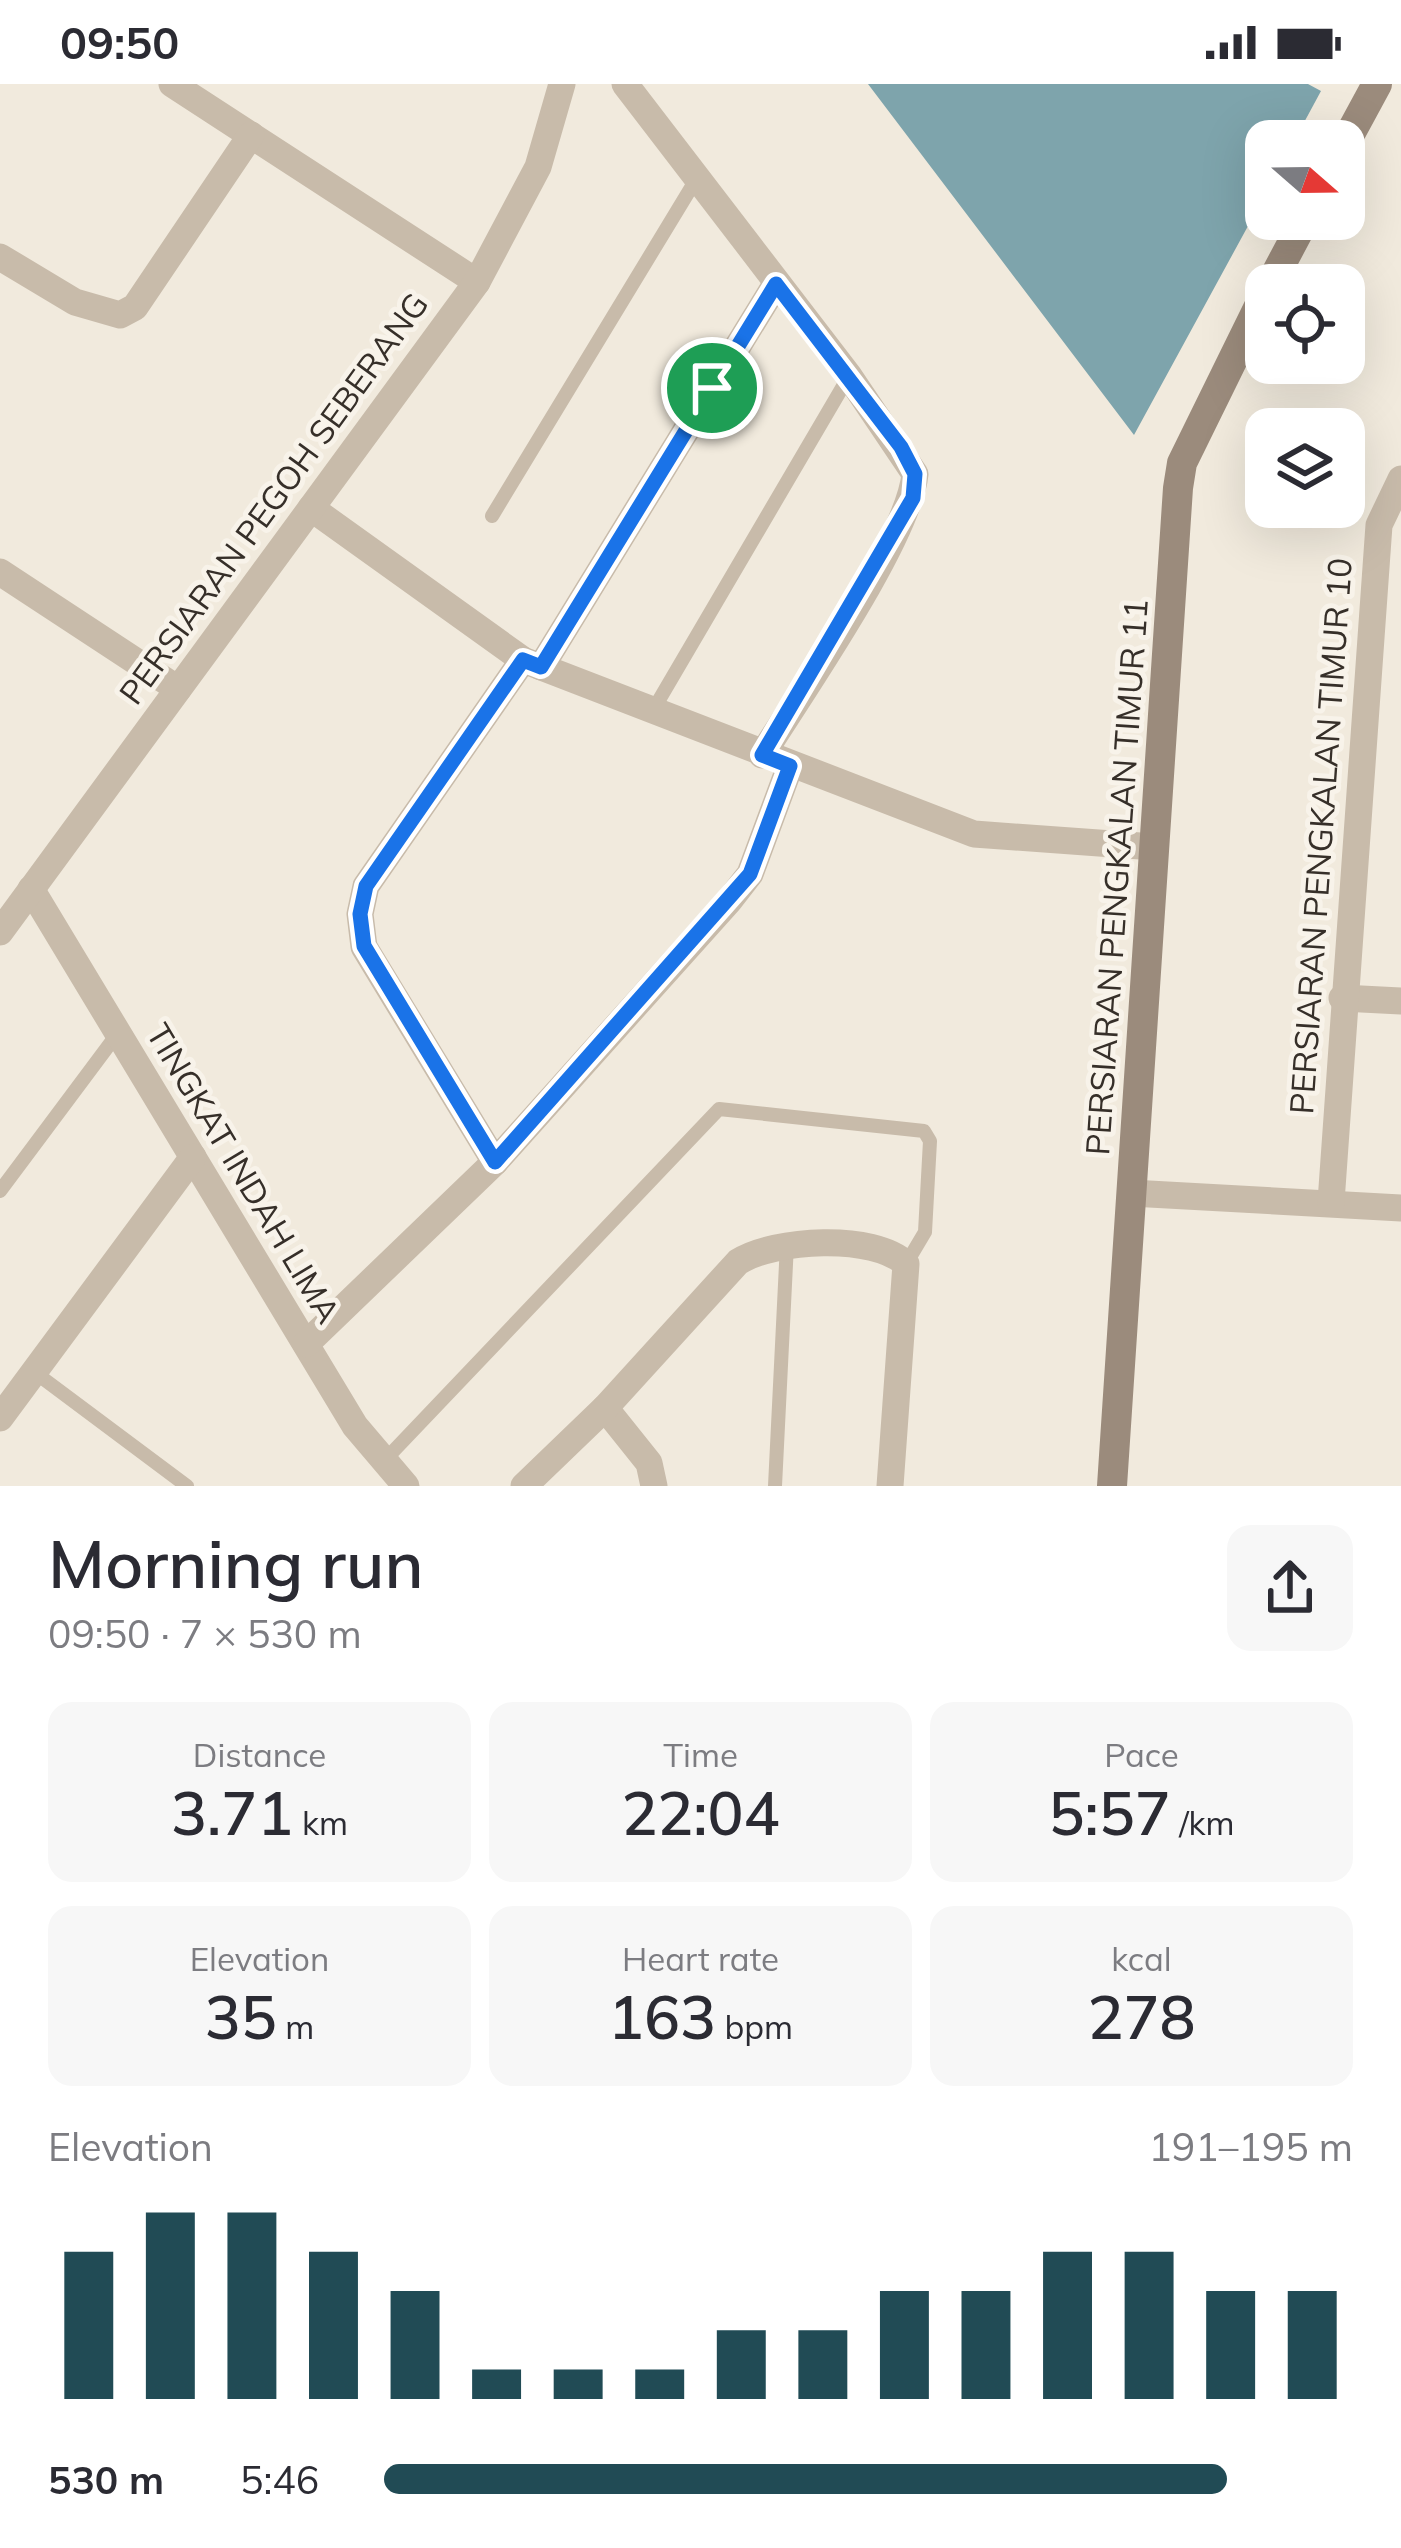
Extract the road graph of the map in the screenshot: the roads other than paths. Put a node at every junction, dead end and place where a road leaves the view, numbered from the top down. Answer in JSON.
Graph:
{"nodes":[{"id":1,"x":172,"y":84,"type":"edge"},
{"id":2,"x":562,"y":84,"type":"edge"},
{"id":3,"x":625,"y":84,"type":"edge"},
{"id":4,"x":1376,"y":84,"type":"edge"},
{"id":5,"x":1357,"y":120,"type":"edge"},
{"id":6,"x":251,"y":135,"type":"junction"},
{"id":7,"x":697,"y":178,"type":"junction"},
{"id":8,"x":0,"y":257,"type":"edge"},
{"id":9,"x":476,"y":282,"type":"junction"},
{"id":10,"x":776,"y":284,"type":"junction"},
{"id":11,"x":1245,"y":336,"type":"edge"},
{"id":12,"x":849,"y":376,"type":"junction"},
{"id":13,"x":1401,"y":479,"type":"edge"},
{"id":14,"x":311,"y":508,"type":"junction"},
{"id":15,"x":492,"y":516,"type":"dead end"},
{"id":16,"x":0,"y":572,"type":"edge"},
{"id":17,"x":532,"y":664,"type":"junction"},
{"id":18,"x":178,"y":689,"type":"junction"},
{"id":19,"x":652,"y":712,"type":"junction"},
{"id":20,"x":762,"y":755,"type":"junction"},
{"id":21,"x":790,"y":766,"type":"junction"},
{"id":22,"x":1154,"y":847,"type":"junction"},
{"id":23,"x":31,"y":890,"type":"junction"},
{"id":24,"x":0,"y":932,"type":"edge"},
{"id":25,"x":1342,"y":998,"type":"junction"},
{"id":26,"x":1401,"y":1001,"type":"edge"},
{"id":27,"x":118,"y":1033,"type":"junction"},
{"id":28,"x":193,"y":1157,"type":"junction"},
{"id":29,"x":495,"y":1162,"type":"junction"},
{"id":30,"x":0,"y":1191,"type":"edge"},
{"id":31,"x":1131,"y":1193,"type":"junction"},
{"id":32,"x":1330,"y":1202,"type":"junction"},
{"id":33,"x":1401,"y":1208,"type":"edge"},
{"id":34,"x":787,"y":1244,"type":"junction"},
{"id":35,"x":906,"y":1264,"type":"junction"},
{"id":36,"x":305,"y":1344,"type":"junction"},
{"id":37,"x":33,"y":1371,"type":"junction"},
{"id":38,"x":605,"y":1408,"type":"junction"},
{"id":39,"x":0,"y":1418,"type":"edge"},
{"id":40,"x":383,"y":1462,"type":"junction"},
{"id":41,"x":188,"y":1486,"type":"edge"},
{"id":42,"x":406,"y":1486,"type":"edge"},
{"id":43,"x":524,"y":1486,"type":"edge"},
{"id":44,"x":654,"y":1486,"type":"edge"},
{"id":45,"x":775,"y":1486,"type":"edge"},
{"id":46,"x":890,"y":1486,"type":"edge"},
{"id":47,"x":1112,"y":1486,"type":"edge"}],
"edges":[{"from":1,"to":6,"type":"street"},
{"from":2,"to":9,"type":"street","name":"PERSIARAN PEGOH SEBERANG"},
{"from":3,"to":7,"type":"street"},
{"from":4,"to":5,"type":"street"},
{"from":6,"to":8,"type":"street"},
{"from":6,"to":9,"type":"street"},
{"from":7,"to":10,"type":"street"},
{"from":7,"to":15,"type":"lane"},
{"from":9,"to":14,"type":"street","name":"PERSIARAN PEGOH SEBERANG"},
{"from":10,"to":12,"type":"street"},
{"from":10,"to":17,"type":"street"},
{"from":11,"to":22,"type":"street","name":"PERSIARAN PENGKALAN TIMUR 11"},
{"from":12,"to":19,"type":"lane"},
{"from":12,"to":20,"type":"street"},
{"from":13,"to":25,"type":"street","name":"PERSIARAN PENGKALAN TIMUR 10"},
{"from":14,"to":17,"type":"street"},
{"from":14,"to":18,"type":"street","name":"PERSIARAN PEGOH SEBERANG"},
{"from":16,"to":18,"type":"street"},
{"from":17,"to":19,"type":"street"},
{"from":17,"to":29,"type":"street"},
{"from":18,"to":23,"type":"street","name":"PERSIARAN PEGOH SEBERANG"},
{"from":19,"to":20,"type":"street"},
{"from":20,"to":21,"type":"street"},
{"from":21,"to":22,"type":"street"},
{"from":21,"to":29,"type":"street"},
{"from":22,"to":31,"type":"street","name":"PERSIARAN PENGKALAN TIMUR 11"},
{"from":23,"to":24,"type":"street","name":"PERSIARAN PEGOH SEBERANG"},
{"from":23,"to":27,"type":"street","name":"TINGKAT INDAH LIMA"},
{"from":25,"to":26,"type":"street"},
{"from":25,"to":32,"type":"street","name":"PERSIARAN PENGKALAN TIMUR 10"},
{"from":27,"to":28,"type":"street","name":"TINGKAT INDAH LIMA"},
{"from":27,"to":30,"type":"lane"},
{"from":28,"to":36,"type":"street","name":"TINGKAT INDAH LIMA"},
{"from":28,"to":37,"type":"street"},
{"from":29,"to":36,"type":"street"},
{"from":31,"to":32,"type":"street"},
{"from":31,"to":47,"type":"street","name":"PERSIARAN PENGKALAN TIMUR 11"},
{"from":32,"to":33,"type":"street"},
{"from":34,"to":35,"type":"street"},
{"from":34,"to":38,"type":"street"},
{"from":34,"to":45,"type":"lane"},
{"from":35,"to":40,"type":"lane"},
{"from":35,"to":46,"type":"street"},
{"from":36,"to":40,"type":"street","name":"TINGKAT INDAH LIMA"},
{"from":37,"to":39,"type":"street"},
{"from":37,"to":41,"type":"lane"},
{"from":38,"to":43,"type":"street"},
{"from":38,"to":44,"type":"street"},
{"from":40,"to":42,"type":"street","name":"TINGKAT INDAH LIMA"}]}
